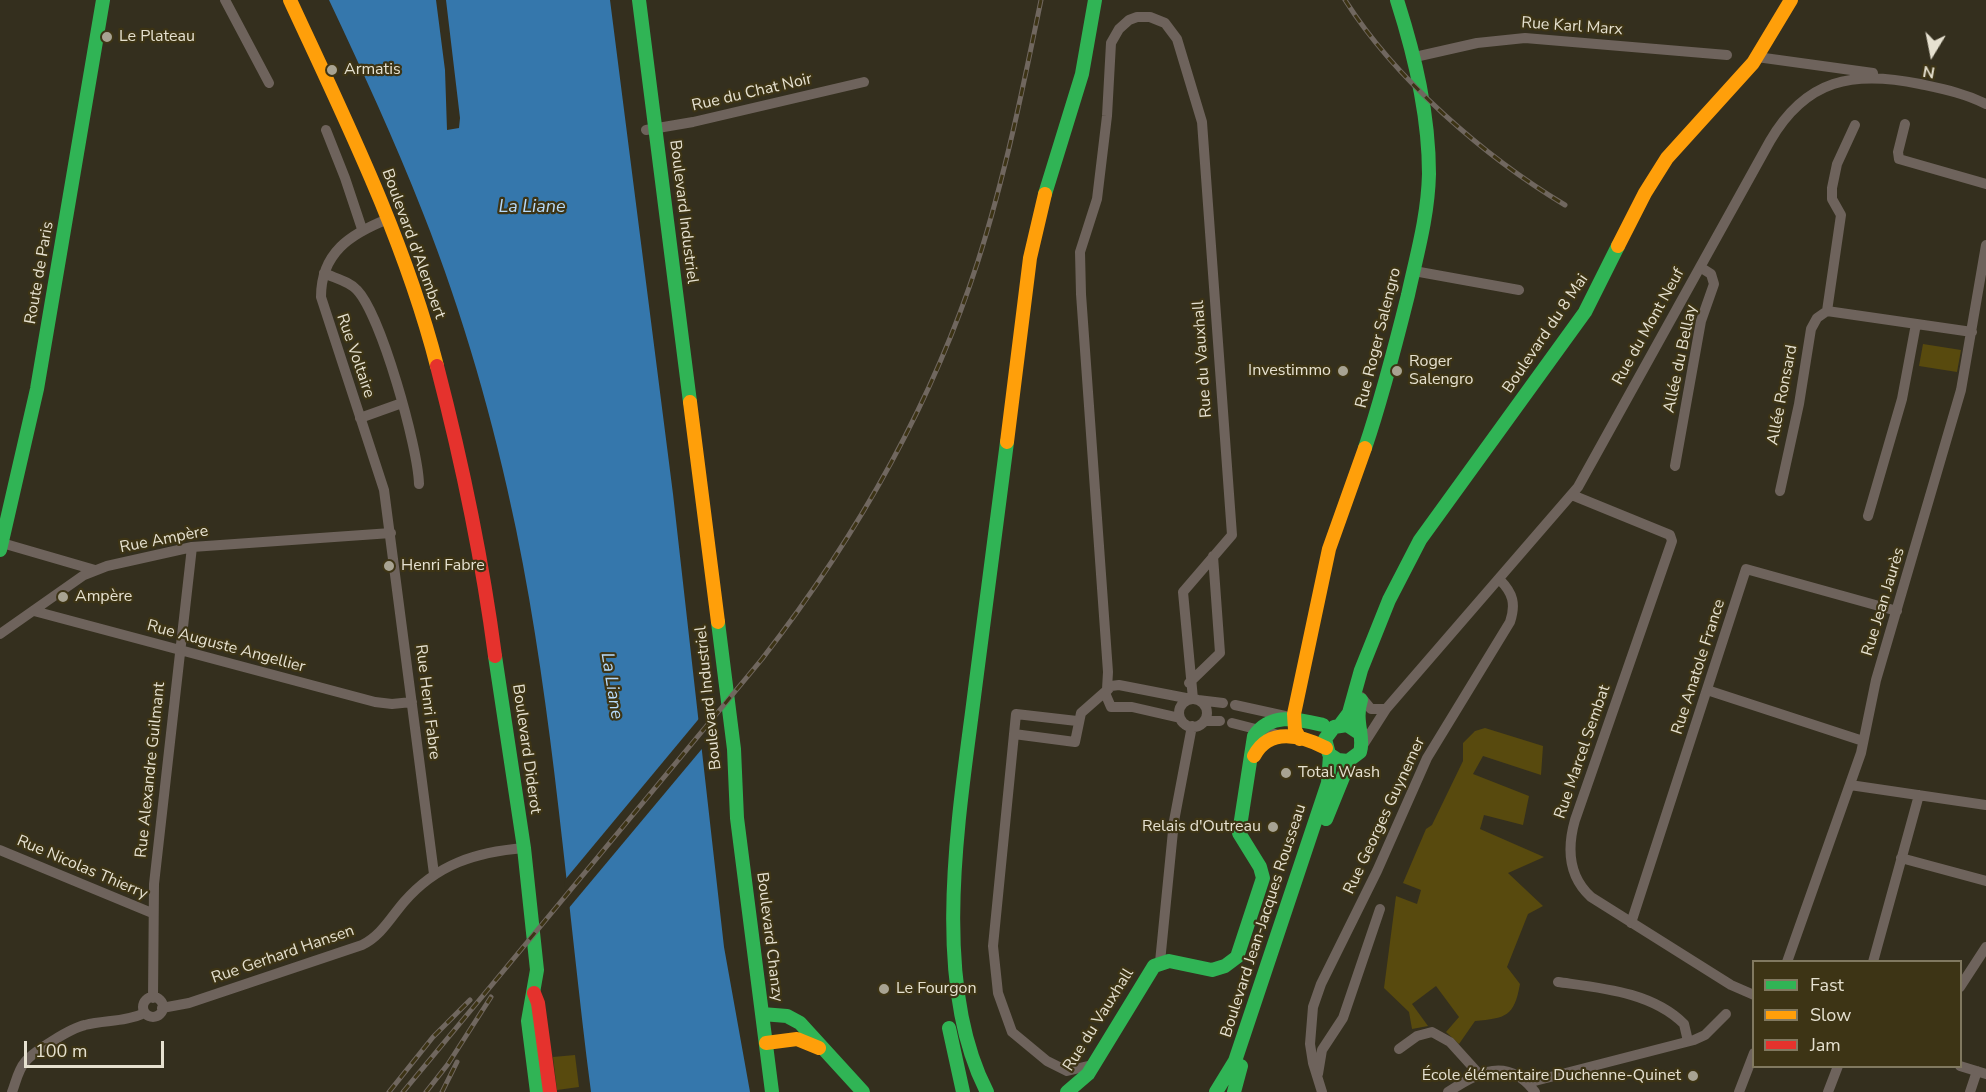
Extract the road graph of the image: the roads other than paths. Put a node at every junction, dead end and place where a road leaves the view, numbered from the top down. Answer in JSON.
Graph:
{"nodes":[{"id":1,"x":103,"y":0,"type":"edge"},
{"id":2,"x":225,"y":0,"type":"edge"},
{"id":3,"x":290,"y":0,"type":"edge"},
{"id":4,"x":629,"y":0,"type":"edge"},
{"id":5,"x":639,"y":0,"type":"edge"},
{"id":6,"x":1083,"y":0,"type":"edge"},
{"id":7,"x":1095,"y":0,"type":"edge"},
{"id":8,"x":1397,"y":0,"type":"edge"},
{"id":9,"x":1791,"y":0,"type":"edge"},
{"id":10,"x":1727,"y":55,"type":"dead end"},
{"id":11,"x":1415,"y":57,"type":"junction"},
{"id":12,"x":1757,"y":57,"type":"junction"},
{"id":13,"x":1884,"y":77,"type":"junction"},
{"id":14,"x":864,"y":82,"type":"dead end"},
{"id":15,"x":269,"y":83,"type":"dead end"},
{"id":16,"x":1986,"y":104,"type":"edge"},
{"id":17,"x":1905,"y":124,"type":"dead end"},
{"id":18,"x":1855,"y":125,"type":"dead end"},
{"id":19,"x":651,"y":129,"type":"junction"},
{"id":20,"x":326,"y":130,"type":"dead end"},
{"id":21,"x":1986,"y":183,"type":"edge"},
{"id":22,"x":388,"y":219,"type":"junction"},
{"id":23,"x":362,"y":229,"type":"junction"},
{"id":24,"x":1986,"y":245,"type":"edge"},
{"id":25,"x":1700,"y":267,"type":"junction"},
{"id":26,"x":1414,"y":271,"type":"junction"},
{"id":27,"x":324,"y":273,"type":"junction"},
{"id":28,"x":1519,"y":290,"type":"dead end"},
{"id":29,"x":1827,"y":312,"type":"junction"},
{"id":30,"x":1916,"y":324,"type":"junction"},
{"id":31,"x":1972,"y":333,"type":"junction"},
{"id":32,"x":402,"y":403,"type":"junction"},
{"id":33,"x":360,"y":418,"type":"junction"},
{"id":34,"x":1675,"y":466,"type":"dead end"},
{"id":35,"x":419,"y":484,"type":"dead end"},
{"id":36,"x":1780,"y":491,"type":"dead end"},
{"id":37,"x":1572,"y":495,"type":"junction"},
{"id":38,"x":473,"y":511,"type":"joint"},
{"id":39,"x":1868,"y":516,"type":"dead end"},
{"id":40,"x":391,"y":533,"type":"junction"},
{"id":41,"x":1,"y":547,"type":"edge"},
{"id":42,"x":192,"y":547,"type":"junction"},
{"id":43,"x":1213,"y":556,"type":"junction"},
{"id":44,"x":95,"y":570,"type":"junction"},
{"id":45,"x":1500,"y":580,"type":"junction"},
{"id":46,"x":34,"y":611,"type":"junction"},
{"id":47,"x":1897,"y":611,"type":"junction"},
{"id":48,"x":1377,"y":633,"type":"junction"},
{"id":49,"x":0,"y":634,"type":"edge"},
{"id":50,"x":180,"y":650,"type":"junction"},
{"id":51,"x":1303,"y":680,"type":"junction"},
{"id":52,"x":1190,"y":683,"type":"junction"},
{"id":53,"x":1106,"y":690,"type":"junction"},
{"id":54,"x":1707,"y":690,"type":"junction"},
{"id":55,"x":1361,"y":697,"type":"junction"},
{"id":56,"x":1194,"y":699,"type":"junction"},
{"id":57,"x":412,"y":702,"type":"junction"},
{"id":58,"x":1386,"y":709,"type":"junction"},
{"id":59,"x":1180,"y":718,"type":"junction"},
{"id":60,"x":1294,"y":719,"type":"junction"},
{"id":61,"x":1077,"y":721,"type":"junction"},
{"id":62,"x":1204,"y":721,"type":"junction"},
{"id":63,"x":1192,"y":726,"type":"junction"},
{"id":64,"x":1258,"y":729,"type":"junction"},
{"id":65,"x":1347,"y":729,"type":"junction"},
{"id":66,"x":1014,"y":734,"type":"junction"},
{"id":67,"x":1286,"y":737,"type":"junction"},
{"id":68,"x":1300,"y":740,"type":"junction"},
{"id":69,"x":1863,"y":741,"type":"junction"},
{"id":70,"x":1328,"y":752,"type":"junction"},
{"id":71,"x":1350,"y":760,"type":"junction"},
{"id":72,"x":1249,"y":771,"type":"junction"},
{"id":73,"x":734,"y":785,"type":"joint"},
{"id":74,"x":1850,"y":785,"type":"junction"},
{"id":75,"x":1919,"y":795,"type":"junction"},
{"id":76,"x":1986,"y":805,"type":"edge"},
{"id":77,"x":524,"y":848,"type":"junction"},
{"id":78,"x":0,"y":850,"type":"edge"},
{"id":79,"x":1901,"y":858,"type":"junction"},
{"id":80,"x":434,"y":874,"type":"junction"},
{"id":81,"x":1986,"y":881,"type":"edge"},
{"id":82,"x":1380,"y":909,"type":"dead end"},
{"id":83,"x":152,"y":913,"type":"junction"},
{"id":84,"x":1632,"y":923,"type":"junction"},
{"id":85,"x":1986,"y":947,"type":"edge"},
{"id":86,"x":1788,"y":960,"type":"edge"},
{"id":87,"x":1874,"y":960,"type":"edge"},
{"id":88,"x":1160,"y":962,"type":"junction"},
{"id":89,"x":1558,"y":982,"type":"dead end"},
{"id":90,"x":1962,"y":984,"type":"edge"},
{"id":91,"x":534,"y":993,"type":"junction"},
{"id":92,"x":1752,"y":994,"type":"edge"},
{"id":93,"x":153,"y":998,"type":"junction"},
{"id":94,"x":162,"y":1008,"type":"junction"},
{"id":95,"x":145,"y":1013,"type":"junction"},
{"id":96,"x":762,"y":1014,"type":"junction"},
{"id":97,"x":1726,"y":1014,"type":"dead end"},
{"id":98,"x":1688,"y":1041,"type":"junction"},
{"id":99,"x":766,"y":1043,"type":"junction"},
{"id":100,"x":1399,"y":1049,"type":"dead end"},
{"id":101,"x":826,"y":1053,"type":"junction"},
{"id":102,"x":1752,"y":1058,"type":"edge"},
{"id":103,"x":1092,"y":1065,"type":"junction"},
{"id":104,"x":1962,"y":1067,"type":"edge"},
{"id":105,"x":1837,"y":1068,"type":"edge"},
{"id":106,"x":1982,"y":1073,"type":"edge"},
{"id":107,"x":1479,"y":1074,"type":"junction"},
{"id":108,"x":1318,"y":1080,"type":"junction"},
{"id":109,"x":1527,"y":1083,"type":"junction"},
{"id":110,"x":1069,"y":1091,"type":"edge"},
{"id":111,"x":12,"y":1092,"type":"edge"},
{"id":112,"x":537,"y":1092,"type":"edge"},
{"id":113,"x":550,"y":1092,"type":"edge"},
{"id":114,"x":772,"y":1092,"type":"edge"},
{"id":115,"x":863,"y":1092,"type":"edge"},
{"id":116,"x":963,"y":1092,"type":"edge"},
{"id":117,"x":987,"y":1092,"type":"edge"},
{"id":118,"x":1216,"y":1092,"type":"edge"},
{"id":119,"x":1234,"y":1092,"type":"edge"},
{"id":120,"x":1322,"y":1092,"type":"edge"},
{"id":121,"x":1448,"y":1092,"type":"edge"},
{"id":122,"x":1535,"y":1092,"type":"edge"},
{"id":123,"x":1739,"y":1092,"type":"edge"},
{"id":124,"x":1828,"y":1092,"type":"edge"},
{"id":125,"x":1970,"y":1092,"type":"edge"}],
"edges":[{"from":1,"to":41,"type":"main road","name":"Route de Paris"},
{"from":2,"to":15,"type":"street"},
{"from":3,"to":22,"type":"main road","name":"Boulevard d'Alembert"},
{"from":4,"to":19,"type":"main road","name":"Boulevard Industriel"},
{"from":5,"to":19,"type":"main road","name":"Boulevard Industriel"},
{"from":6,"to":116,"type":"main road"},
{"from":7,"to":117,"type":"main road"},
{"from":8,"to":11,"type":"main road","name":"Rue Roger Salengro"},
{"from":9,"to":12,"type":"main road","name":"Boulevard du 8 Mai"},
{"from":10,"to":11,"type":"street","name":"Rue Karl Marx"},
{"from":11,"to":26,"type":"main road","name":"Rue Roger Salengro"},
{"from":12,"to":13,"type":"street"},
{"from":12,"to":48,"type":"main road","name":"Boulevard du 8 Mai"},
{"from":13,"to":16,"type":"street","name":"Rue du Mont Neuf"},
{"from":13,"to":25,"type":"street","name":"Rue du Mont Neuf"},
{"from":14,"to":19,"type":"street","name":"Rue du Chat Noir"},
{"from":17,"to":21,"type":"street"},
{"from":18,"to":29,"type":"street","name":"Allée Ronsard"},
{"from":19,"to":73,"type":"main road","name":"Boulevard Industriel"},
{"from":20,"to":23,"type":"street"},
{"from":22,"to":23,"type":"street","name":"Rue Voltaire"},
{"from":22,"to":38,"type":"main road","name":"Boulevard d'Alembert"},
{"from":23,"to":27,"type":"street","name":"Rue Voltaire"},
{"from":24,"to":31,"type":"street","name":"Rue Jean Jaurès"},
{"from":25,"to":34,"type":"street","name":"Allée du Bellay"},
{"from":25,"to":37,"type":"street","name":"Rue du Mont Neuf"},
{"from":26,"to":28,"type":"street"},
{"from":26,"to":51,"type":"main road","name":"Rue Roger Salengro"},
{"from":27,"to":32,"type":"street"},
{"from":27,"to":33,"type":"street","name":"Rue Voltaire"},
{"from":29,"to":30,"type":"street"},
{"from":29,"to":36,"type":"street","name":"Allée Ronsard"},
{"from":30,"to":31,"type":"street"},
{"from":30,"to":39,"type":"street"},
{"from":31,"to":47,"type":"street","name":"Rue Jean Jaurès"},
{"from":32,"to":33,"type":"street"},
{"from":32,"to":35,"type":"street"},
{"from":33,"to":40,"type":"street","name":"Rue Voltaire"},
{"from":37,"to":45,"type":"street","name":"Rue du Mont Neuf"},
{"from":37,"to":84,"type":"street","name":"Rue Marcel Sembat"},
{"from":38,"to":77,"type":"main road","name":"Boulevard Diderot"},
{"from":40,"to":42,"type":"street","name":"Rue Ampère"},
{"from":40,"to":57,"type":"street","name":"Rue Henri Fabre"},
{"from":41,"to":44,"type":"street"},
{"from":42,"to":44,"type":"street","name":"Rue Ampère"},
{"from":42,"to":50,"type":"street","name":"Rue Alexandre Guilmant"},
{"from":43,"to":52,"type":"street","name":"Rue du Vauxhall"},
{"from":43,"to":52,"type":"street"},
{"from":43,"to":53,"type":"street","name":"Rue du Vauxhall"},
{"from":44,"to":46,"type":"street","name":"Rue Ampère"},
{"from":45,"to":58,"type":"street","name":"Rue du Mont Neuf"},
{"from":45,"to":108,"type":"street","name":"Rue Georges Guynemer"},
{"from":46,"to":49,"type":"street","name":"Rue Ampère"},
{"from":46,"to":50,"type":"street","name":"Rue Auguste Angellier"},
{"from":47,"to":54,"type":"street","name":"Rue Anatole France"},
{"from":47,"to":69,"type":"street","name":"Rue Jean Jaurès"},
{"from":48,"to":55,"type":"main road","name":"Boulevard du 8 Mai"},
{"from":48,"to":65,"type":"main road","name":"Boulevard du 8 Mai"},
{"from":50,"to":57,"type":"street","name":"Rue Auguste Angellier"},
{"from":50,"to":83,"type":"street","name":"Rue Alexandre Guilmant"},
{"from":51,"to":60,"type":"main road","name":"Rue Roger Salengro"},
{"from":51,"to":65,"type":"main road","name":"Rue Roger Salengro"},
{"from":52,"to":56,"type":"street","name":"Rue du Vauxhall"},
{"from":53,"to":56,"type":"street"},
{"from":53,"to":59,"type":"street"},
{"from":53,"to":61,"type":"street"},
{"from":54,"to":69,"type":"street"},
{"from":54,"to":84,"type":"street","name":"Rue Anatole France"},
{"from":55,"to":58,"type":"street"},
{"from":55,"to":65,"type":"main road","name":"Boulevard du 8 Mai"},
{"from":56,"to":59,"type":"street"},
{"from":56,"to":60,"type":"street"},
{"from":56,"to":62,"type":"street"},
{"from":57,"to":80,"type":"street","name":"Rue Henri Fabre"},
{"from":58,"to":65,"type":"street","name":"Rue du Mont Neuf"},
{"from":58,"to":65,"type":"street","name":"Rue du Mont Neuf"},
{"from":59,"to":63,"type":"street"},
{"from":60,"to":64,"type":"main road"},
{"from":60,"to":65,"type":"main road"},
{"from":60,"to":68,"type":"main road","name":"Rue Roger Salengro"},
{"from":61,"to":66,"type":"street"},
{"from":61,"to":66,"type":"street"},
{"from":62,"to":63,"type":"street"},
{"from":62,"to":64,"type":"street"},
{"from":63,"to":88,"type":"street"},
{"from":64,"to":67,"type":"street"},
{"from":64,"to":72,"type":"main road"},
{"from":65,"to":70,"type":"main road","name":"Boulevard Jean-Jacques Rousseau"},
{"from":65,"to":71,"type":"main road","name":"Boulevard Jean-Jacques Rousseau"},
{"from":66,"to":103,"type":"street"},
{"from":67,"to":68,"type":"main road"},
{"from":67,"to":72,"type":"main road"},
{"from":68,"to":70,"type":"main road"},
{"from":69,"to":74,"type":"street","name":"Rue Jean Jaurès"},
{"from":70,"to":71,"type":"main road"},
{"from":70,"to":118,"type":"main road","name":"Boulevard Jean-Jacques Rousseau"},
{"from":71,"to":119,"type":"main road","name":"Boulevard Jean-Jacques Rousseau"},
{"from":72,"to":88,"type":"main road"},
{"from":73,"to":96,"type":"main road","name":"Boulevard Chanzy"},
{"from":74,"to":75,"type":"street"},
{"from":74,"to":86,"type":"street","name":"Rue Jean Jaurès"},
{"from":75,"to":76,"type":"street"},
{"from":75,"to":79,"type":"street"},
{"from":77,"to":80,"type":"street","name":"Rue Gerhard Hansen"},
{"from":77,"to":91,"type":"main road","name":"Boulevard Diderot"},
{"from":78,"to":83,"type":"street","name":"Rue Nicolas Thierry"},
{"from":79,"to":81,"type":"street"},
{"from":79,"to":87,"type":"street"},
{"from":80,"to":94,"type":"street","name":"Rue Gerhard Hansen"},
{"from":82,"to":108,"type":"street","name":"Rue Georges Guynemer"},
{"from":83,"to":93,"type":"street","name":"Rue Alexandre Guilmant"},
{"from":84,"to":92,"type":"street","name":"Rue Marcel Sembat"},
{"from":85,"to":90,"type":"street"},
{"from":88,"to":103,"type":"main road","name":"Rue du Vauxhall"},
{"from":89,"to":98,"type":"street"},
{"from":91,"to":112,"type":"main road","name":"Boulevard Diderot"},
{"from":91,"to":113,"type":"main road","name":"Boulevard Diderot"},
{"from":93,"to":94,"type":"street"},
{"from":93,"to":95,"type":"street"},
{"from":94,"to":95,"type":"street"},
{"from":95,"to":111,"type":"street"},
{"from":96,"to":99,"type":"main road","name":"Boulevard Chanzy"},
{"from":96,"to":101,"type":"main road"},
{"from":97,"to":98,"type":"street"},
{"from":98,"to":109,"type":"street"},
{"from":99,"to":101,"type":"main road"},
{"from":99,"to":114,"type":"main road","name":"Boulevard Chanzy"},
{"from":100,"to":107,"type":"street"},
{"from":101,"to":115,"type":"main road"},
{"from":102,"to":123,"type":"street"},
{"from":103,"to":110,"type":"main road","name":"Rue du Vauxhall"},
{"from":104,"to":106,"type":"street"},
{"from":105,"to":124,"type":"street"},
{"from":106,"to":125,"type":"street"},
{"from":107,"to":109,"type":"street"},
{"from":107,"to":121,"type":"street"},
{"from":108,"to":120,"type":"street","name":"Rue Georges Guynemer"},
{"from":109,"to":122,"type":"street"}]}
